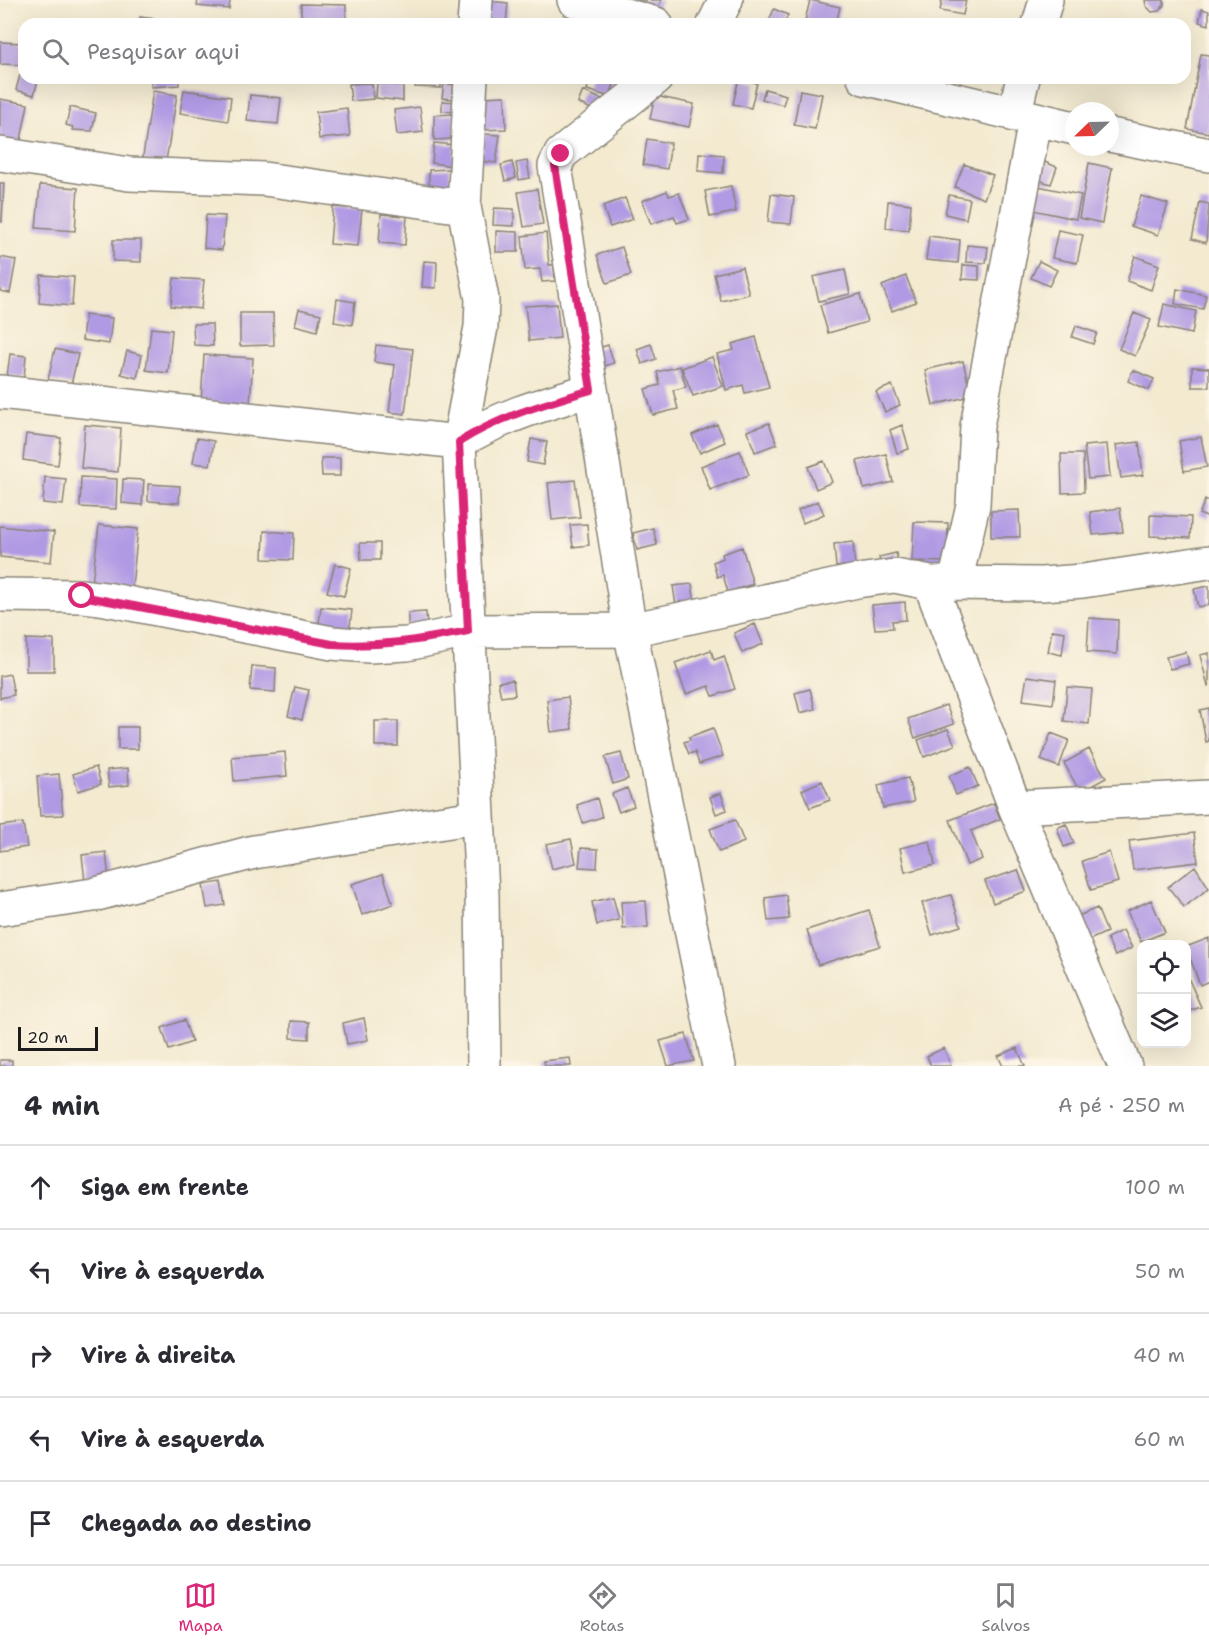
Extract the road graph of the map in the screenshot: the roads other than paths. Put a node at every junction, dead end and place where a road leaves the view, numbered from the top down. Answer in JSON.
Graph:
{"nodes":[{"id":1,"x":476,"y":0,"type":"edge"},
{"id":2,"x":574,"y":0,"type":"edge"},
{"id":3,"x":726,"y":0,"type":"edge"},
{"id":4,"x":1046,"y":0,"type":"edge"},
{"id":5,"x":474,"y":18,"type":"edge"},
{"id":6,"x":636,"y":18,"type":"edge"},
{"id":7,"x":717,"y":18,"type":"edge"},
{"id":8,"x":1041,"y":18,"type":"edge"},
{"id":9,"x":471,"y":84,"type":"edge"},
{"id":10,"x":649,"y":84,"type":"edge"},
{"id":11,"x":888,"y":84,"type":"edge"},
{"id":12,"x":1023,"y":84,"type":"edge"},
{"id":13,"x":1025,"y":118,"type":"junction"},
{"id":14,"x":1065,"y":126,"type":"edge"},
{"id":15,"x":1119,"y":137,"type":"edge"},
{"id":16,"x":0,"y":154,"type":"edge"},
{"id":17,"x":1209,"y":155,"type":"edge"},
{"id":18,"x":464,"y":207,"type":"junction"},
{"id":19,"x":591,"y":390,"type":"junction"},
{"id":20,"x":0,"y":392,"type":"edge"},
{"id":21,"x":459,"y":442,"type":"junction"},
{"id":22,"x":1209,"y":562,"type":"edge"},
{"id":23,"x":943,"y":583,"type":"junction"},
{"id":24,"x":0,"y":595,"type":"edge"},
{"id":25,"x":630,"y":630,"type":"junction"},
{"id":26,"x":468,"y":631,"type":"junction"},
{"id":27,"x":1209,"y":797,"type":"edge"},
{"id":28,"x":1015,"y":807,"type":"junction"},
{"id":29,"x":476,"y":817,"type":"junction"},
{"id":30,"x":0,"y":909,"type":"edge"},
{"id":31,"x":484,"y":1066,"type":"edge"},
{"id":32,"x":719,"y":1066,"type":"edge"},
{"id":33,"x":1125,"y":1066,"type":"edge"}],
"edges":[{"from":1,"to":5,"type":"street"},
{"from":2,"to":6,"type":"street"},
{"from":3,"to":7,"type":"street"},
{"from":4,"to":8,"type":"street"},
{"from":9,"to":18,"type":"street"},
{"from":10,"to":19,"type":"street"},
{"from":11,"to":13,"type":"street"},
{"from":12,"to":13,"type":"street"},
{"from":13,"to":14,"type":"street"},
{"from":13,"to":23,"type":"street"},
{"from":15,"to":17,"type":"street"},
{"from":16,"to":18,"type":"street"},
{"from":18,"to":21,"type":"street"},
{"from":19,"to":21,"type":"street"},
{"from":19,"to":25,"type":"street"},
{"from":20,"to":21,"type":"street"},
{"from":21,"to":26,"type":"street"},
{"from":22,"to":23,"type":"street"},
{"from":23,"to":25,"type":"street"},
{"from":23,"to":28,"type":"street"},
{"from":24,"to":26,"type":"street"},
{"from":25,"to":26,"type":"street"},
{"from":25,"to":32,"type":"street"},
{"from":26,"to":29,"type":"street"},
{"from":27,"to":28,"type":"street"},
{"from":28,"to":33,"type":"street"},
{"from":29,"to":30,"type":"street"},
{"from":29,"to":31,"type":"street"}]}
